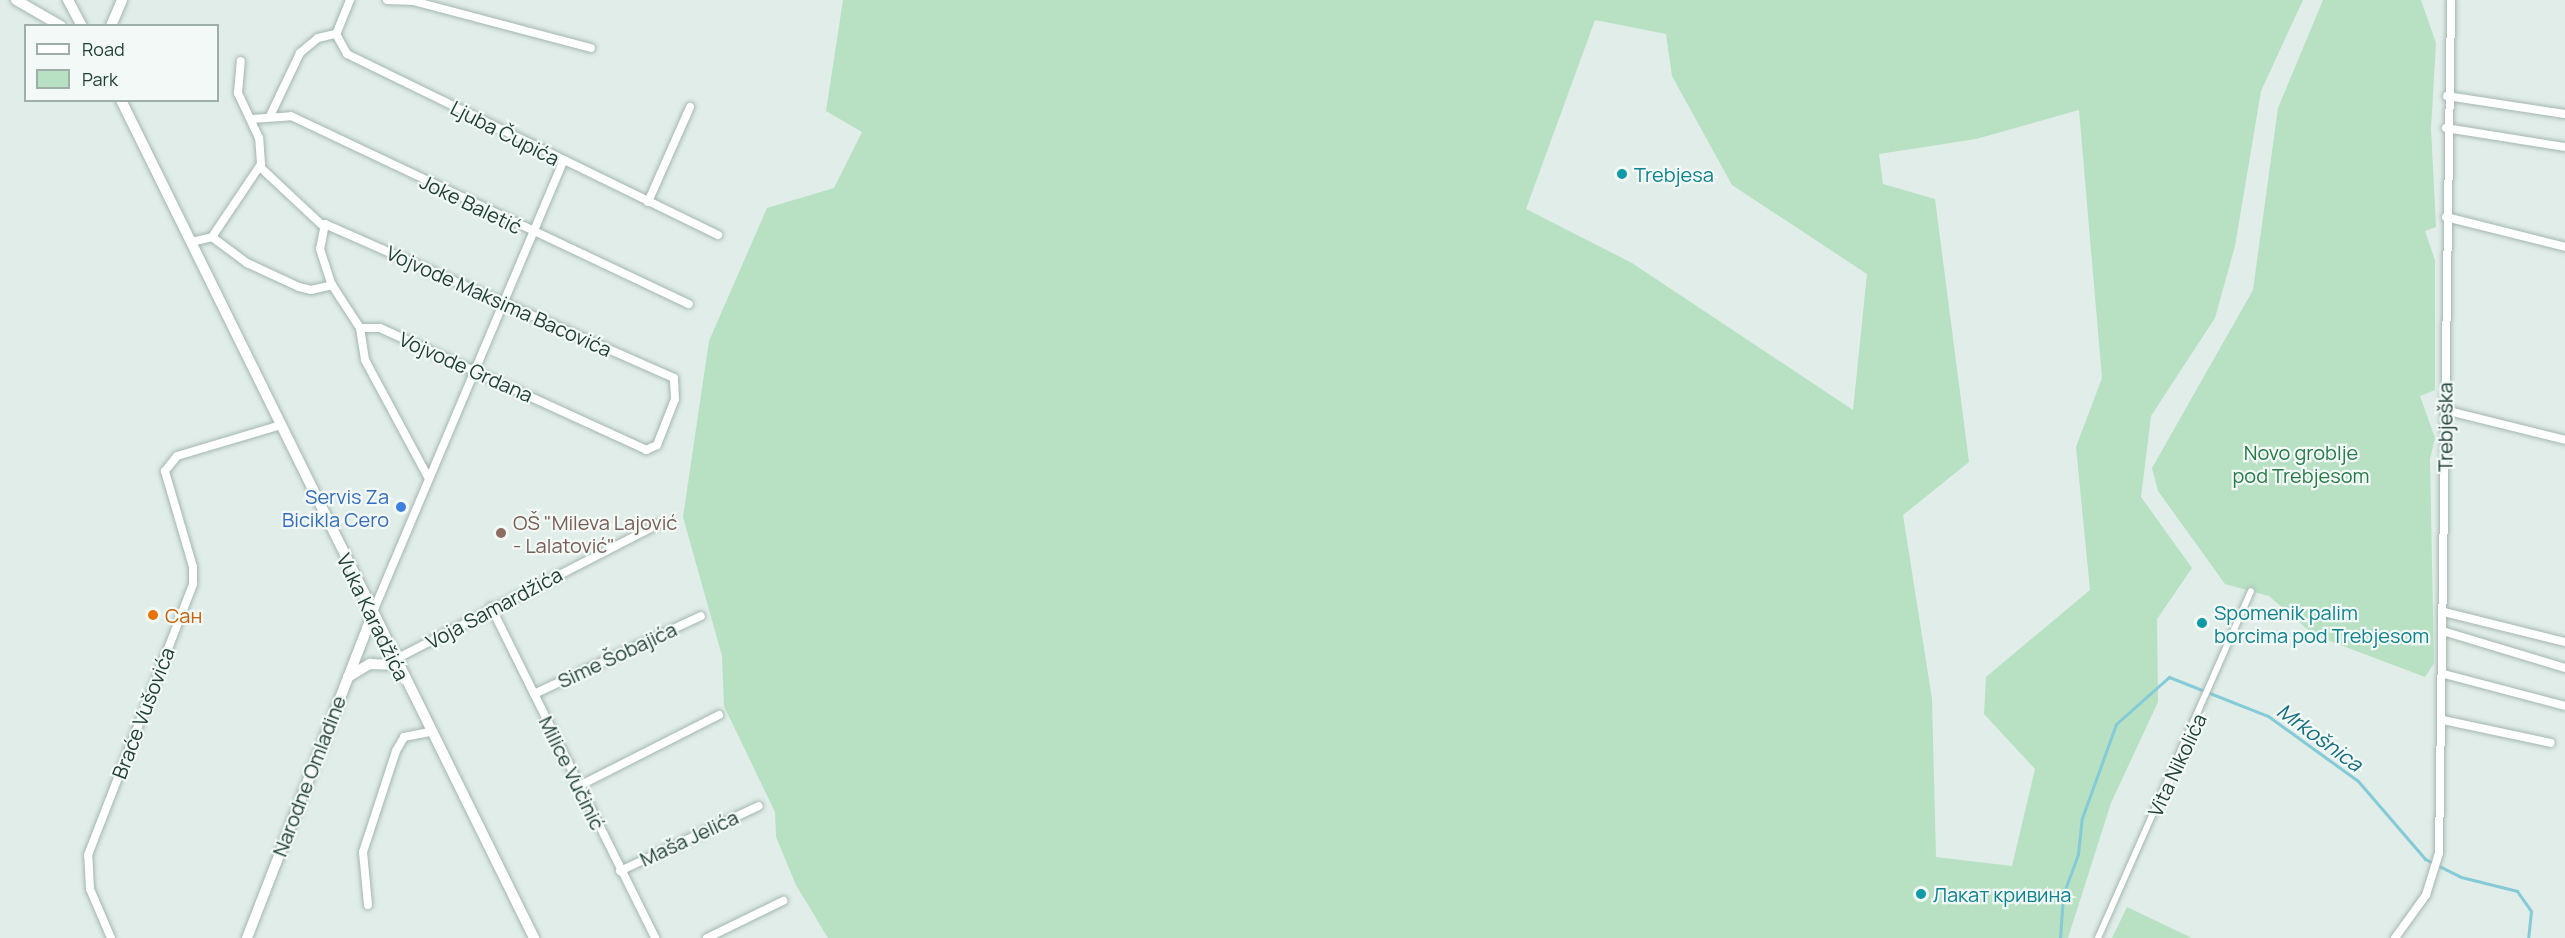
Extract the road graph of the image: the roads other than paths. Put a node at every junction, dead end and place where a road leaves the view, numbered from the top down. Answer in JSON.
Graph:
{"nodes":[{"id":1,"x":16,"y":0,"type":"edge"},
{"id":2,"x":68,"y":0,"type":"edge"},
{"id":3,"x":123,"y":0,"type":"edge"},
{"id":4,"x":350,"y":0,"type":"edge"},
{"id":5,"x":387,"y":0,"type":"edge"},
{"id":6,"x":2451,"y":0,"type":"edge"},
{"id":7,"x":58,"y":24,"type":"edge"},
{"id":8,"x":81,"y":24,"type":"edge"},
{"id":9,"x":112,"y":24,"type":"edge"},
{"id":10,"x":336,"y":34,"type":"junction"},
{"id":11,"x":591,"y":48,"type":"dead end"},
{"id":12,"x":242,"y":61,"type":"dead end"},
{"id":13,"x":2447,"y":96,"type":"junction"},
{"id":14,"x":122,"y":102,"type":"edge"},
{"id":15,"x":690,"y":107,"type":"dead end"},
{"id":16,"x":2565,"y":114,"type":"edge"},
{"id":17,"x":270,"y":116,"type":"junction"},
{"id":18,"x":252,"y":119,"type":"junction"},
{"id":19,"x":2446,"y":128,"type":"junction"},
{"id":20,"x":2565,"y":147,"type":"edge"},
{"id":21,"x":563,"y":162,"type":"junction"},
{"id":22,"x":260,"y":167,"type":"junction"},
{"id":23,"x":648,"y":202,"type":"junction"},
{"id":24,"x":2446,"y":218,"type":"junction"},
{"id":25,"x":324,"y":225,"type":"junction"},
{"id":26,"x":533,"y":234,"type":"junction"},
{"id":27,"x":718,"y":235,"type":"dead end"},
{"id":28,"x":212,"y":237,"type":"junction"},
{"id":29,"x":191,"y":242,"type":"junction"},
{"id":30,"x":2565,"y":247,"type":"edge"},
{"id":31,"x":332,"y":285,"type":"junction"},
{"id":32,"x":500,"y":302,"type":"junction"},
{"id":33,"x":689,"y":304,"type":"dead end"},
{"id":34,"x":360,"y":328,"type":"junction"},
{"id":35,"x":472,"y":368,"type":"junction"},
{"id":36,"x":674,"y":378,"type":"joint"},
{"id":37,"x":2445,"y":410,"type":"junction"},
{"id":38,"x":280,"y":425,"type":"junction"},
{"id":39,"x":2565,"y":440,"type":"edge"},
{"id":40,"x":428,"y":477,"type":"junction"},
{"id":41,"x":659,"y":524,"type":"dead end"},
{"id":42,"x":2252,"y":591,"type":"dead end"},
{"id":43,"x":491,"y":607,"type":"junction"},
{"id":44,"x":2444,"y":612,"type":"junction"},
{"id":45,"x":372,"y":615,"type":"junction"},
{"id":46,"x":700,"y":616,"type":"dead end"},
{"id":47,"x":2446,"y":632,"type":"junction"},
{"id":48,"x":2565,"y":642,"type":"edge"},
{"id":49,"x":395,"y":663,"type":"junction"},
{"id":50,"x":2565,"y":668,"type":"edge"},
{"id":51,"x":2444,"y":674,"type":"junction"},
{"id":52,"x":348,"y":677,"type":"junction"},
{"id":53,"x":534,"y":694,"type":"junction"},
{"id":54,"x":2565,"y":706,"type":"edge"},
{"id":55,"x":719,"y":716,"type":"dead end"},
{"id":56,"x":2443,"y":720,"type":"junction"},
{"id":57,"x":430,"y":732,"type":"junction"},
{"id":58,"x":2551,"y":742,"type":"dead end"},
{"id":59,"x":579,"y":786,"type":"junction"},
{"id":60,"x":759,"y":806,"type":"dead end"},
{"id":61,"x":620,"y":871,"type":"junction"},
{"id":62,"x":783,"y":901,"type":"dead end"},
{"id":63,"x":368,"y":905,"type":"dead end"},
{"id":64,"x":111,"y":938,"type":"edge"},
{"id":65,"x":247,"y":938,"type":"edge"},
{"id":66,"x":534,"y":938,"type":"edge"},
{"id":67,"x":655,"y":938,"type":"edge"},
{"id":68,"x":707,"y":938,"type":"edge"},
{"id":69,"x":2098,"y":938,"type":"edge"},
{"id":70,"x":2395,"y":938,"type":"edge"}],
"edges":[{"from":1,"to":7,"type":"street"},
{"from":2,"to":8,"type":"street"},
{"from":3,"to":9,"type":"street"},
{"from":4,"to":10,"type":"street"},
{"from":5,"to":11,"type":"street"},
{"from":6,"to":13,"type":"street","name":"Trebješka"},
{"from":10,"to":17,"type":"street"},
{"from":10,"to":21,"type":"street","name":"Ljuba Čupića"},
{"from":12,"to":18,"type":"street"},
{"from":13,"to":16,"type":"street"},
{"from":13,"to":19,"type":"street","name":"Trebješka"},
{"from":14,"to":29,"type":"street","name":"Vuka Karadžića"},
{"from":15,"to":23,"type":"street"},
{"from":17,"to":18,"type":"street","name":"Joke Baletić"},
{"from":17,"to":26,"type":"street","name":"Joke Baletić"},
{"from":18,"to":22,"type":"street"},
{"from":19,"to":20,"type":"street"},
{"from":19,"to":24,"type":"street","name":"Trebješka"},
{"from":21,"to":23,"type":"street","name":"Ljuba Čupića"},
{"from":21,"to":26,"type":"street"},
{"from":22,"to":25,"type":"street","name":"Vojvode Maksima Bacovića"},
{"from":22,"to":28,"type":"street"},
{"from":23,"to":27,"type":"street","name":"Ljuba Čupića"},
{"from":24,"to":30,"type":"street"},
{"from":24,"to":37,"type":"street","name":"Trebješka"},
{"from":25,"to":31,"type":"street"},
{"from":25,"to":32,"type":"street","name":"Vojvode Maksima Bacovića"},
{"from":26,"to":32,"type":"street"},
{"from":26,"to":33,"type":"street","name":"Joke Baletić"},
{"from":28,"to":29,"type":"street"},
{"from":28,"to":31,"type":"street"},
{"from":29,"to":38,"type":"street","name":"Vuka Karadžića"},
{"from":31,"to":34,"type":"street"},
{"from":32,"to":35,"type":"street"},
{"from":32,"to":36,"type":"street","name":"Vojvode Maksima Bacovića"},
{"from":34,"to":35,"type":"street","name":"Vojvode Grdana"},
{"from":34,"to":40,"type":"street"},
{"from":35,"to":36,"type":"street","name":"Vojvode Grdana"},
{"from":35,"to":40,"type":"street"},
{"from":37,"to":39,"type":"street"},
{"from":37,"to":44,"type":"street","name":"Trebješka"},
{"from":38,"to":45,"type":"street","name":"Vuka Karadžića"},
{"from":38,"to":64,"type":"street","name":"Braće Vušovića"},
{"from":40,"to":45,"type":"street"},
{"from":41,"to":43,"type":"street","name":"Voja Samardžića"},
{"from":42,"to":69,"type":"street","name":"Vita Nikolića"},
{"from":43,"to":49,"type":"street","name":"Voja Samardžića"},
{"from":43,"to":53,"type":"street","name":"Milice Vučinić"},
{"from":44,"to":47,"type":"street","name":"Trebješka"},
{"from":44,"to":48,"type":"street"},
{"from":45,"to":49,"type":"street","name":"Vuka Karadžića"},
{"from":45,"to":52,"type":"street","name":"Narodne Omladine"},
{"from":46,"to":53,"type":"street","name":"Sime Šobajića"},
{"from":47,"to":50,"type":"street"},
{"from":47,"to":51,"type":"street","name":"Trebješka"},
{"from":49,"to":52,"type":"street"},
{"from":49,"to":57,"type":"street","name":"Vuka Karadžića"},
{"from":51,"to":54,"type":"street"},
{"from":51,"to":56,"type":"street","name":"Trebješka"},
{"from":52,"to":65,"type":"street","name":"Narodne Omladine"},
{"from":53,"to":59,"type":"street","name":"Milice Vučinić"},
{"from":55,"to":59,"type":"street"},
{"from":56,"to":58,"type":"street"},
{"from":56,"to":70,"type":"street","name":"Trebješka"},
{"from":57,"to":63,"type":"street"},
{"from":57,"to":66,"type":"street","name":"Vuka Karadžića"},
{"from":59,"to":61,"type":"street","name":"Milice Vučinić"},
{"from":60,"to":61,"type":"street","name":"Maša Jelića"},
{"from":61,"to":67,"type":"street","name":"Milice Vučinić"},
{"from":62,"to":68,"type":"street"}]}
